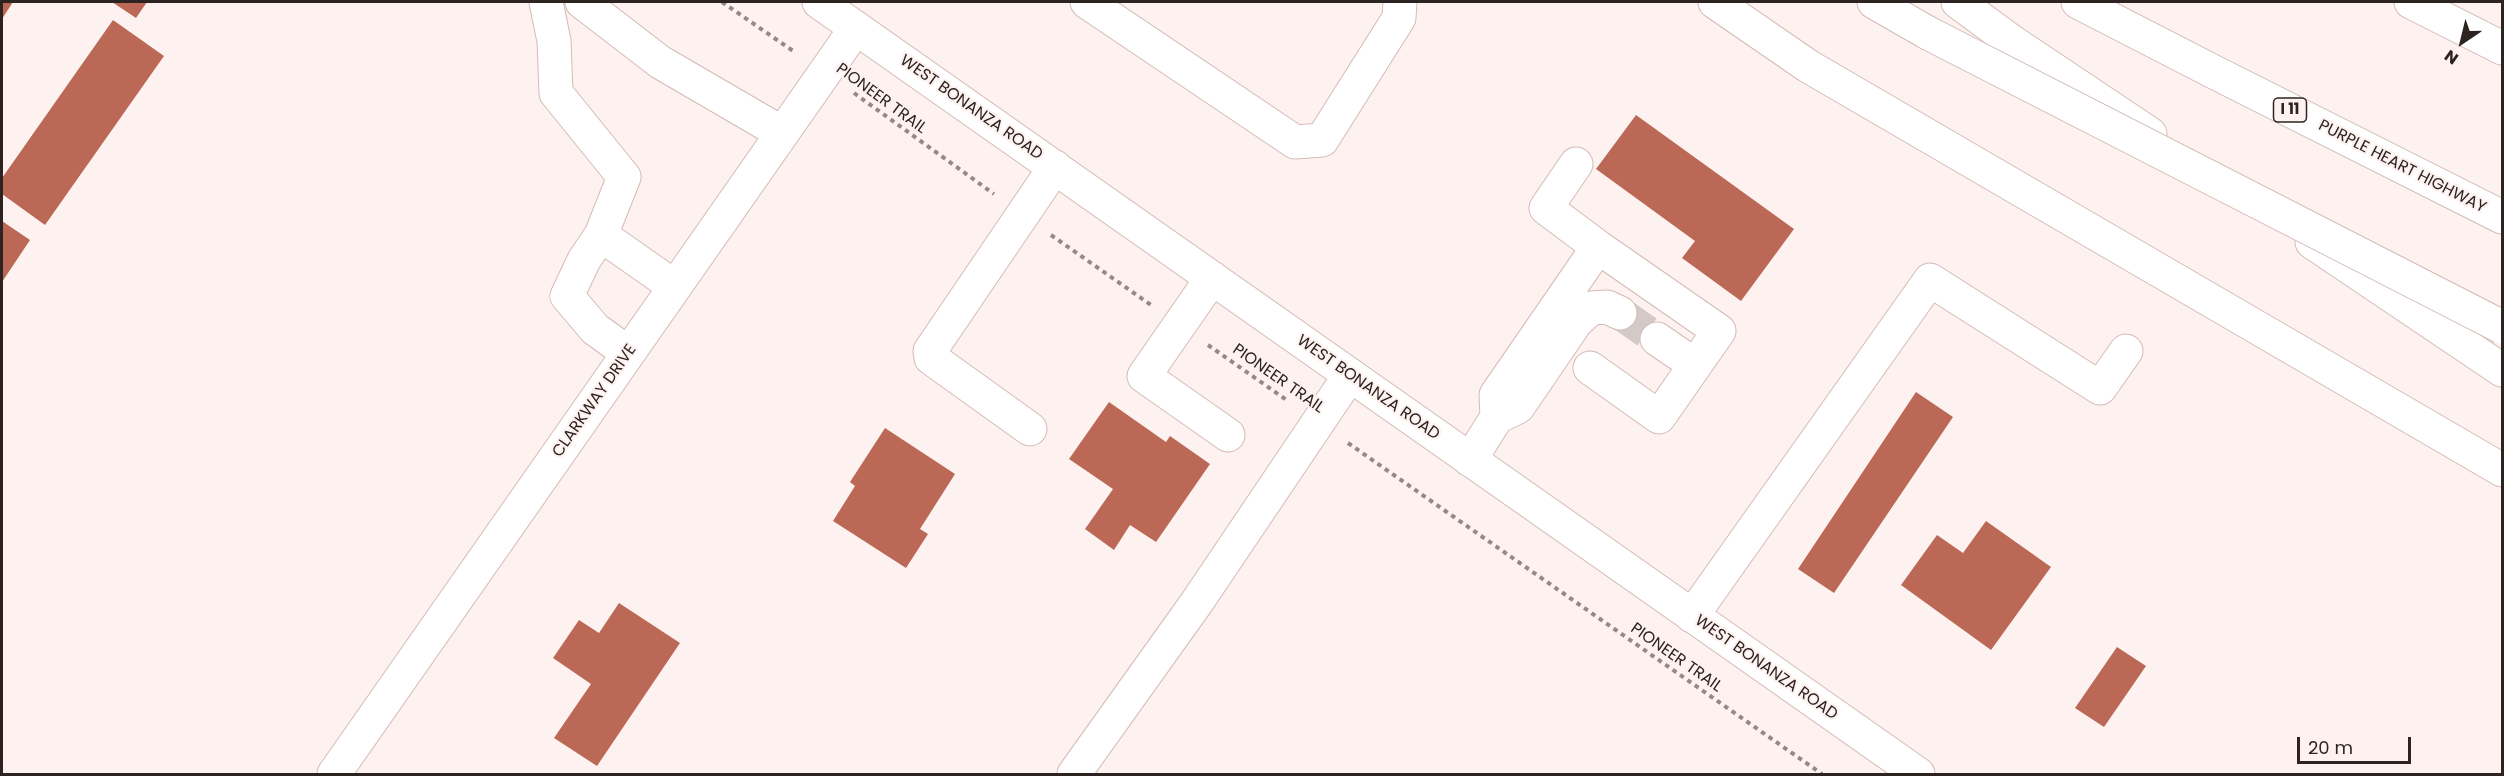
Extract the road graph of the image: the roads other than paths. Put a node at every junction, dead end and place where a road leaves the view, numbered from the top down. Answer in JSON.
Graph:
{"nodes":[{"id":1,"x":546,"y":2,"type":"edge"},
{"id":2,"x":582,"y":2,"type":"edge"},
{"id":3,"x":819,"y":2,"type":"edge"},
{"id":4,"x":1087,"y":2,"type":"edge"},
{"id":5,"x":1400,"y":2,"type":"edge"},
{"id":6,"x":1715,"y":2,"type":"edge"},
{"id":7,"x":1874,"y":2,"type":"edge"},
{"id":8,"x":1958,"y":2,"type":"edge"},
{"id":9,"x":2078,"y":2,"type":"edge"},
{"id":10,"x":2411,"y":2,"type":"edge"},
{"id":11,"x":856,"y":28,"type":"junction"},
{"id":12,"x":2502,"y":48,"type":"edge"},
{"id":13,"x":782,"y":133,"type":"junction"},
{"id":14,"x":1576,"y":164,"type":"dead end"},
{"id":15,"x":1055,"y":167,"type":"junction"},
{"id":16,"x":2502,"y":217,"type":"edge"},
{"id":17,"x":601,"y":235,"type":"junction"},
{"id":18,"x":1598,"y":247,"type":"junction"},
{"id":19,"x":1212,"y":278,"type":"junction"},
{"id":20,"x":675,"y":287,"type":"junction"},
{"id":21,"x":1620,"y":313,"type":"tunnel mouth"},
{"id":22,"x":2502,"y":327,"type":"edge"},
{"id":23,"x":1657,"y":339,"type":"tunnel mouth"},
{"id":24,"x":2126,"y":351,"type":"dead end"},
{"id":25,"x":628,"y":353,"type":"junction"},
{"id":26,"x":1695,"y":366,"type":"junction"},
{"id":27,"x":1590,"y":368,"type":"dead end"},
{"id":28,"x":2502,"y":370,"type":"edge"},
{"id":29,"x":1350,"y":375,"type":"junction"},
{"id":30,"x":1497,"y":417,"type":"junction"},
{"id":31,"x":1030,"y":429,"type":"dead end"},
{"id":32,"x":1228,"y":435,"type":"dead end"},
{"id":33,"x":1470,"y":460,"type":"junction"},
{"id":34,"x":2502,"y":470,"type":"edge"},
{"id":35,"x":1692,"y":616,"type":"junction"},
{"id":36,"x":334,"y":774,"type":"edge"},
{"id":37,"x":1074,"y":774,"type":"edge"},
{"id":38,"x":1918,"y":774,"type":"edge"}],
"edges":[{"from":1,"to":17,"type":"main road"},
{"from":2,"to":13,"type":"main road"},
{"from":3,"to":11,"type":"main road","name":"WEST BONANZA ROAD"},
{"from":4,"to":5,"type":"main road"},
{"from":6,"to":34,"type":"main road"},
{"from":7,"to":22,"type":"main road","bridge":true},
{"from":8,"to":28,"type":"main road"},
{"from":9,"to":16,"type":"main road","name":"PURPLE HEART HIGHWAY","number":"I 11"},
{"from":10,"to":12,"type":"main road"},
{"from":11,"to":13,"type":"main road","name":"CLARKWAY DRIVE"},
{"from":11,"to":15,"type":"main road","name":"WEST BONANZA ROAD"},
{"from":13,"to":20,"type":"main road","name":"CLARKWAY DRIVE"},
{"from":14,"to":18,"type":"main road"},
{"from":15,"to":19,"type":"main road","name":"WEST BONANZA ROAD"},
{"from":15,"to":31,"type":"main road"},
{"from":17,"to":20,"type":"main road"},
{"from":17,"to":25,"type":"main road"},
{"from":18,"to":26,"type":"main road"},
{"from":18,"to":30,"type":"main road"},
{"from":19,"to":29,"type":"main road","name":"WEST BONANZA ROAD"},
{"from":19,"to":32,"type":"main road"},
{"from":20,"to":25,"type":"main road","name":"CLARKWAY DRIVE"},
{"from":21,"to":30,"type":"main road"},
{"from":23,"to":26,"type":"main road"},
{"from":24,"to":35,"type":"main road"},
{"from":25,"to":36,"type":"main road","name":"CLARKWAY DRIVE"},
{"from":26,"to":27,"type":"main road"},
{"from":29,"to":33,"type":"main road","name":"WEST BONANZA ROAD"},
{"from":29,"to":37,"type":"main road"},
{"from":30,"to":33,"type":"main road"},
{"from":33,"to":35,"type":"main road","name":"WEST BONANZA ROAD"},
{"from":35,"to":38,"type":"main road","name":"WEST BONANZA ROAD"}]}
